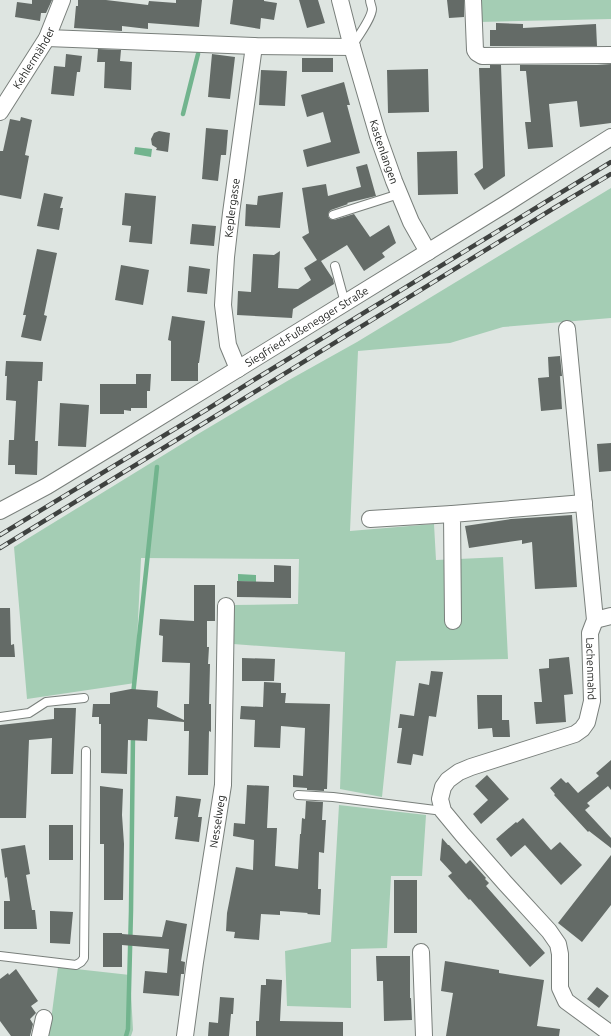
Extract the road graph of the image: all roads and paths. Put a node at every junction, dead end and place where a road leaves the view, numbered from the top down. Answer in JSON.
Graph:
{"nodes":[{"id":1,"x":62,"y":0,"type":"edge"},
{"id":2,"x":340,"y":0,"type":"edge"},
{"id":3,"x":370,"y":0,"type":"edge"},
{"id":4,"x":473,"y":0,"type":"edge"},
{"id":5,"x":47,"y":38,"type":"junction"},
{"id":6,"x":254,"y":46,"type":"junction"},
{"id":7,"x":352,"y":47,"type":"junction"},
{"id":8,"x":611,"y":55,"type":"edge"},
{"id":9,"x":0,"y":112,"type":"edge"},
{"id":10,"x":611,"y":137,"type":"edge"},
{"id":11,"x":399,"y":194,"type":"junction"},
{"id":12,"x":333,"y":216,"type":"dead end"},
{"id":13,"x":428,"y":252,"type":"junction"},
{"id":14,"x":335,"y":266,"type":"dead end"},
{"id":15,"x":345,"y":303,"type":"junction"},
{"id":16,"x":567,"y":329,"type":"dead end"},
{"id":17,"x":238,"y":369,"type":"junction"},
{"id":18,"x":584,"y":503,"type":"junction"},
{"id":19,"x":0,"y":511,"type":"edge"},
{"id":20,"x":452,"y":514,"type":"junction"},
{"id":21,"x":370,"y":519,"type":"dead end"},
{"id":22,"x":226,"y":606,"type":"dead end"},
{"id":23,"x":611,"y":616,"type":"edge"},
{"id":24,"x":453,"y":620,"type":"dead end"},
{"id":25,"x":595,"y":620,"type":"junction"},
{"id":26,"x":84,"y":698,"type":"dead end"},
{"id":27,"x":0,"y":717,"type":"edge"},
{"id":28,"x":86,"y":751,"type":"dead end"},
{"id":29,"x":298,"y":795,"type":"dead end"},
{"id":30,"x":443,"y":810,"type":"junction"},
{"id":31,"x":421,"y":952,"type":"dead end"},
{"id":32,"x":0,"y":956,"type":"edge"},
{"id":33,"x":44,"y":1018,"type":"dead end"},
{"id":34,"x":611,"y":1034,"type":"edge"},
{"id":35,"x":40,"y":1036,"type":"edge"},
{"id":36,"x":185,"y":1036,"type":"edge"},
{"id":37,"x":424,"y":1036,"type":"edge"}],
"edges":[{"from":1,"to":5,"type":"street","name":"Kehlermähder"},
{"from":2,"to":7,"type":"street","name":"Kastenlangen"},
{"from":3,"to":7,"type":"lane"},
{"from":4,"to":8,"type":"street"},
{"from":5,"to":6,"type":"street"},
{"from":5,"to":9,"type":"street","name":"Kehlermähder"},
{"from":6,"to":7,"type":"street"},
{"from":6,"to":17,"type":"street","name":"Keplergasse"},
{"from":7,"to":11,"type":"street","name":"Kastenlangen"},
{"from":10,"to":13,"type":"street","name":"Siegfried-Fußenegger Straße"},
{"from":11,"to":12,"type":"lane"},
{"from":11,"to":13,"type":"street","name":"Kastenlangen"},
{"from":13,"to":15,"type":"street","name":"Siegfried-Fußenegger Straße"},
{"from":14,"to":15,"type":"lane"},
{"from":15,"to":17,"type":"street","name":"Siegfried-Fußenegger Straße"},
{"from":16,"to":18,"type":"street","name":"Lachenmahd"},
{"from":17,"to":19,"type":"street","name":"Siegfried-Fußenegger Straße"},
{"from":18,"to":20,"type":"street"},
{"from":18,"to":25,"type":"street","name":"Lachenmahd"},
{"from":20,"to":21,"type":"street"},
{"from":20,"to":24,"type":"street"},
{"from":22,"to":36,"type":"street","name":"Nesselweg"},
{"from":23,"to":25,"type":"street"},
{"from":25,"to":30,"type":"street","name":"Lachenmahd"},
{"from":26,"to":27,"type":"lane"},
{"from":28,"to":32,"type":"lane"},
{"from":29,"to":30,"type":"lane"},
{"from":30,"to":34,"type":"street"},
{"from":31,"to":37,"type":"street"},
{"from":33,"to":35,"type":"street"}]}
